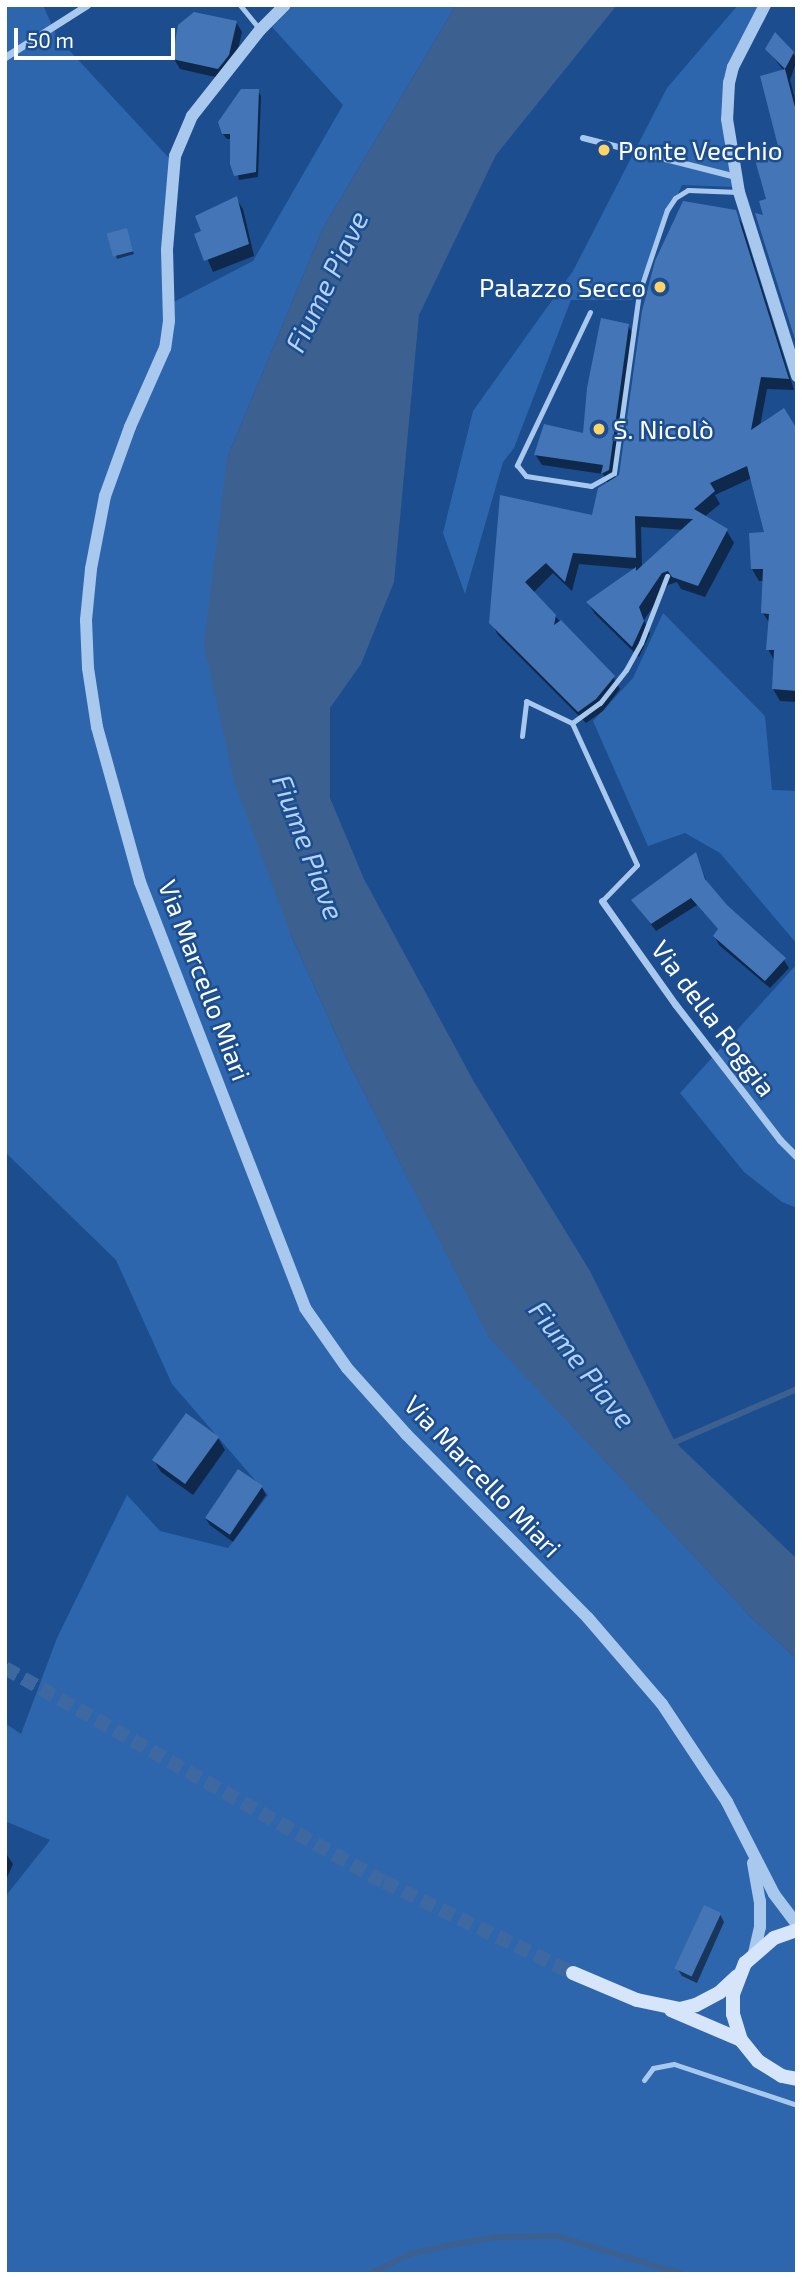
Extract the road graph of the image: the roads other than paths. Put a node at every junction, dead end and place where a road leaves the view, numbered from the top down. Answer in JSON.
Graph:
{"nodes":[{"id":1,"x":87,"y":5,"type":"edge"},
{"id":2,"x":240,"y":5,"type":"edge"},
{"id":3,"x":285,"y":5,"type":"edge"},
{"id":4,"x":765,"y":5,"type":"edge"},
{"id":5,"x":260,"y":30,"type":"junction"},
{"id":6,"x":5,"y":57,"type":"edge"},
{"id":7,"x":583,"y":138,"type":"dead end"},
{"id":8,"x":736,"y":177,"type":"junction"},
{"id":9,"x":739,"y":191,"type":"junction"},
{"id":10,"x":590,"y":312,"type":"dead end"},
{"id":11,"x":797,"y":376,"type":"edge"},
{"id":12,"x":667,"y":576,"type":"dead end"},
{"id":13,"x":572,"y":723,"type":"junction"},
{"id":14,"x":522,"y":736,"type":"dead end"},
{"id":15,"x":602,"y":901,"type":"joint"},
{"id":16,"x":797,"y":1157,"type":"edge"},
{"id":17,"x":751,"y":1853,"type":"junction"},
{"id":18,"x":797,"y":1928,"type":"edge"},
{"id":19,"x":754,"y":1952,"type":"junction"},
{"id":20,"x":573,"y":1973,"type":"tunnel mouth"},
{"id":21,"x":738,"y":1975,"type":"junction"},
{"id":22,"x":657,"y":2004,"type":"junction"},
{"id":23,"x":741,"y":2040,"type":"junction"},
{"id":24,"x":797,"y":2079,"type":"edge"},
{"id":25,"x":644,"y":2080,"type":"dead end"},
{"id":26,"x":797,"y":2105,"type":"edge"}],
"edges":[{"from":1,"to":6,"type":"street"},
{"from":2,"to":5,"type":"lane"},
{"from":3,"to":5,"type":"street","name":"Via Marcello Miari"},
{"from":4,"to":8,"type":"street"},
{"from":5,"to":17,"type":"street","name":"Via Marcello Miari"},
{"from":7,"to":8,"type":"street"},
{"from":8,"to":9,"type":"street"},
{"from":9,"to":10,"type":"lane"},
{"from":9,"to":11,"type":"street"},
{"from":12,"to":13,"type":"lane"},
{"from":13,"to":14,"type":"lane"},
{"from":13,"to":15,"type":"lane"},
{"from":15,"to":16,"type":"street","name":"Via della Roggia"},
{"from":17,"to":18,"type":"street","name":"Via Marcello Miari"},
{"from":17,"to":19,"type":"street","name":"Via Marcello Miari"},
{"from":18,"to":19,"type":"main road","name":"Via Marcello Miari"},
{"from":19,"to":21,"type":"main road","name":"Via Marcello Miari"},
{"from":20,"to":22,"type":"main road"},
{"from":21,"to":22,"type":"main road"},
{"from":21,"to":23,"type":"main road","name":"Via Marcello Miari"},
{"from":22,"to":23,"type":"main road"},
{"from":23,"to":24,"type":"main road","name":"Via Marcello Miari"},
{"from":25,"to":26,"type":"lane"}]}
